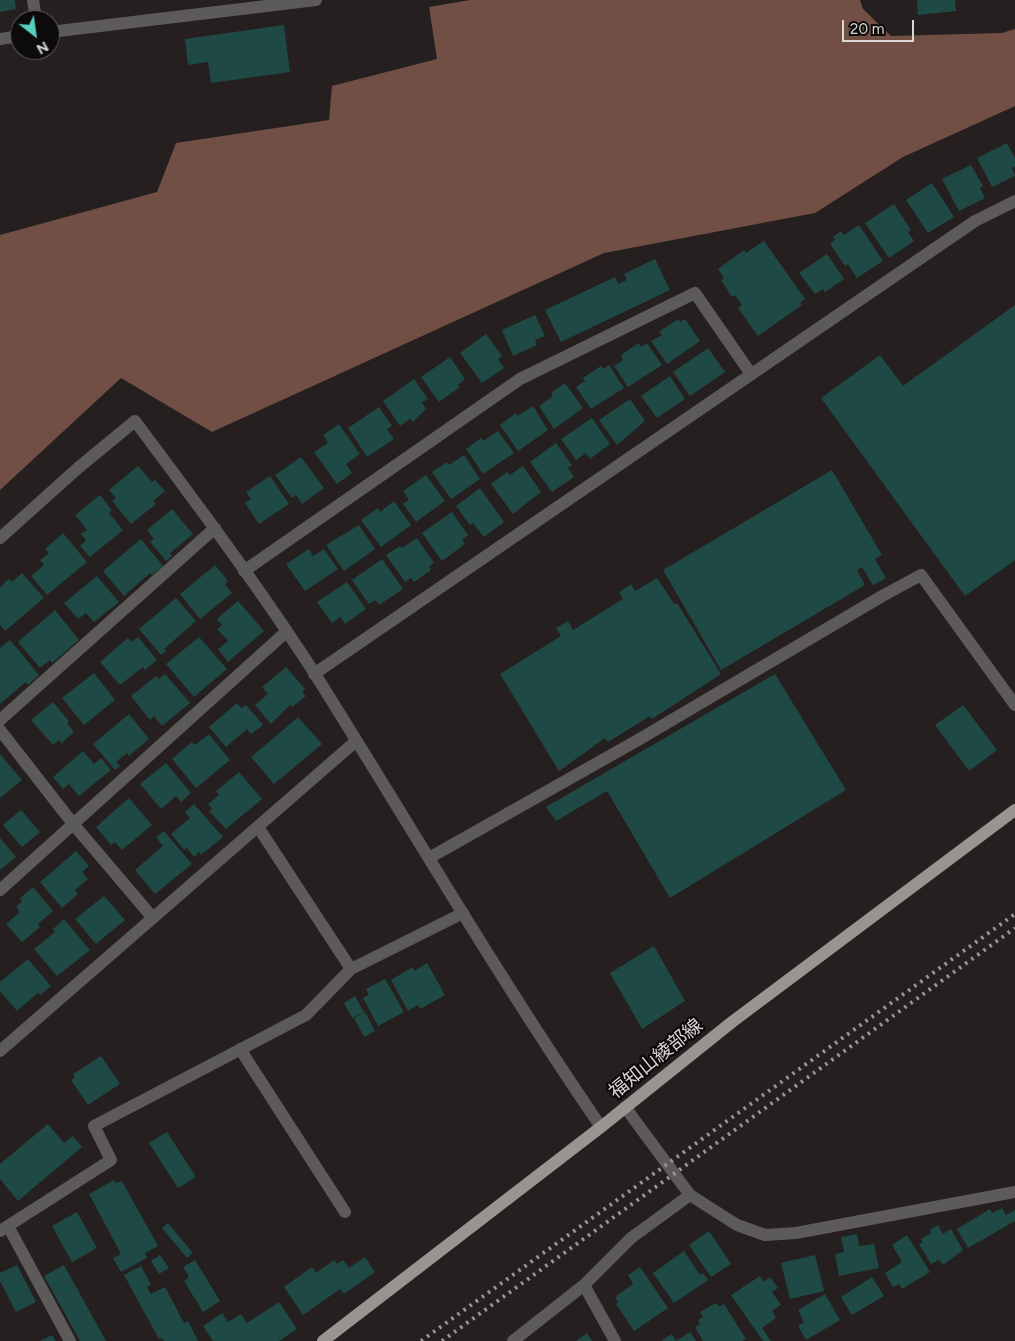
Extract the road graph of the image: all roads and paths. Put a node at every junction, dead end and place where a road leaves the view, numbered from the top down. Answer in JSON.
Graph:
{"nodes":[{"id":1,"x":316,"y":0,"type":"edge"},
{"id":2,"x":60,"y":31,"type":"edge"},
{"id":3,"x":1015,"y":201,"type":"edge"},
{"id":4,"x":750,"y":374,"type":"junction"},
{"id":5,"x":215,"y":528,"type":"junction"},
{"id":6,"x":0,"y":538,"type":"edge"},
{"id":7,"x":244,"y":571,"type":"junction"},
{"id":8,"x":286,"y":632,"type":"junction"},
{"id":9,"x":314,"y":674,"type":"junction"},
{"id":10,"x":1015,"y":706,"type":"edge"},
{"id":11,"x":0,"y":720,"type":"edge"},
{"id":12,"x":0,"y":730,"type":"edge"},
{"id":13,"x":355,"y":742,"type":"junction"},
{"id":14,"x":1015,"y":810,"type":"edge"},
{"id":15,"x":74,"y":825,"type":"junction"},
{"id":16,"x":258,"y":826,"type":"junction"},
{"id":17,"x":429,"y":858,"type":"junction"},
{"id":18,"x":0,"y":890,"type":"edge"},
{"id":19,"x":463,"y":914,"type":"junction"},
{"id":20,"x":153,"y":918,"type":"junction"},
{"id":21,"x":351,"y":969,"type":"junction"},
{"id":22,"x":240,"y":1049,"type":"junction"},
{"id":23,"x":0,"y":1051,"type":"edge"},
{"id":24,"x":625,"y":1107,"type":"junction"},
{"id":25,"x":601,"y":1127,"type":"junction"},
{"id":26,"x":1015,"y":1192,"type":"edge"},
{"id":27,"x":690,"y":1195,"type":"junction"},
{"id":28,"x":344,"y":1212,"type":"dead end"},
{"id":29,"x":4,"y":1229,"type":"edge"},
{"id":30,"x":584,"y":1285,"type":"junction"},
{"id":31,"x":70,"y":1341,"type":"edge"},
{"id":32,"x":323,"y":1341,"type":"edge"},
{"id":33,"x":513,"y":1341,"type":"edge"},
{"id":34,"x":615,"y":1341,"type":"edge"}],
"edges":[{"from":1,"to":2,"type":"street"},
{"from":3,"to":4,"type":"street"},
{"from":4,"to":7,"type":"street"},
{"from":4,"to":9,"type":"street"},
{"from":5,"to":6,"type":"street"},
{"from":5,"to":7,"type":"street"},
{"from":5,"to":11,"type":"street"},
{"from":7,"to":8,"type":"street"},
{"from":8,"to":9,"type":"street"},
{"from":8,"to":15,"type":"street"},
{"from":9,"to":13,"type":"street"},
{"from":10,"to":17,"type":"street"},
{"from":12,"to":15,"type":"street"},
{"from":13,"to":16,"type":"street"},
{"from":13,"to":17,"type":"street"},
{"from":14,"to":24,"type":"main road","name":"福知山綾部線"},
{"from":15,"to":18,"type":"street"},
{"from":15,"to":20,"type":"street"},
{"from":16,"to":20,"type":"street"},
{"from":16,"to":21,"type":"street"},
{"from":17,"to":19,"type":"street"},
{"from":19,"to":21,"type":"street"},
{"from":19,"to":25,"type":"street"},
{"from":20,"to":23,"type":"street"},
{"from":21,"to":22,"type":"street"},
{"from":22,"to":28,"type":"street"},
{"from":22,"to":29,"type":"street"},
{"from":24,"to":25,"type":"main road","name":"福知山綾部線"},
{"from":24,"to":27,"type":"street"},
{"from":25,"to":32,"type":"main road","name":"福知山綾部線"},
{"from":26,"to":27,"type":"street"},
{"from":27,"to":30,"type":"street"},
{"from":29,"to":31,"type":"street"},
{"from":30,"to":33,"type":"street"},
{"from":30,"to":34,"type":"street"}]}
